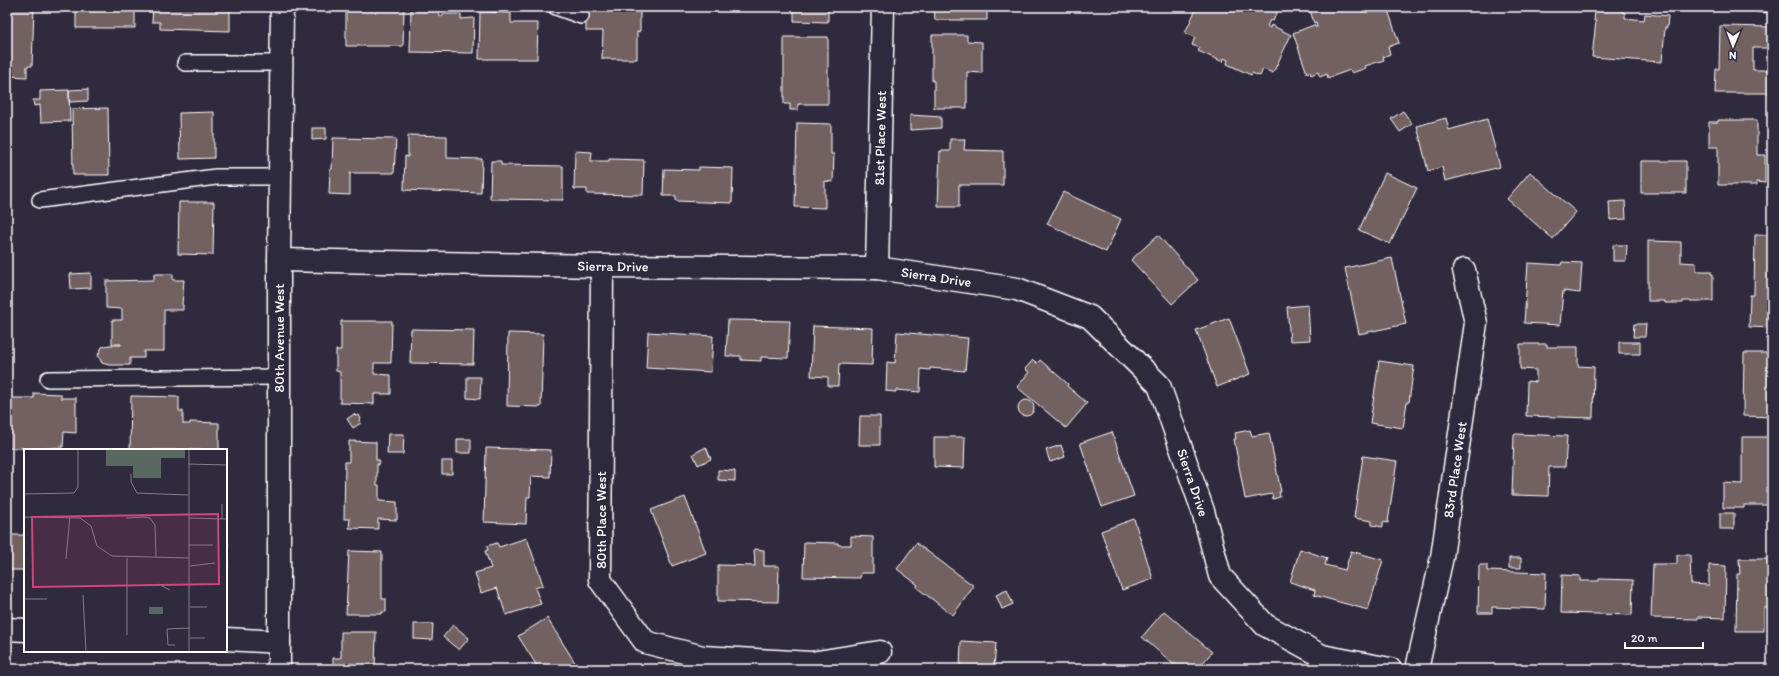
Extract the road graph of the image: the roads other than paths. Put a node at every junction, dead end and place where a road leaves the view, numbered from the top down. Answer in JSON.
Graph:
{"nodes":[{"id":1,"x":282,"y":7,"type":"edge"},
{"id":2,"x":556,"y":7,"type":"edge"},
{"id":3,"x":883,"y":7,"type":"edge"},
{"id":4,"x":580,"y":16,"type":"dead end"},
{"id":5,"x":281,"y":62,"type":"junction"},
{"id":6,"x":185,"y":63,"type":"dead end"},
{"id":7,"x":280,"y":177,"type":"junction"},
{"id":8,"x":40,"y":200,"type":"dead end"},
{"id":9,"x":279,"y":260,"type":"junction"},
{"id":10,"x":602,"y":266,"type":"junction"},
{"id":11,"x":877,"y":268,"type":"junction"},
{"id":12,"x":1464,"y":270,"type":"dead end"},
{"id":13,"x":279,"y":377,"type":"junction"},
{"id":14,"x":48,"y":379,"type":"dead end"},
{"id":15,"x":7,"y":629,"type":"edge"},
{"id":16,"x":24,"y":630,"type":"edge"},
{"id":17,"x":227,"y":639,"type":"edge"},
{"id":18,"x":279,"y":642,"type":"junction"},
{"id":19,"x":880,"y":652,"type":"dead end"},
{"id":20,"x":279,"y":669,"type":"edge"},
{"id":21,"x":1390,"y":669,"type":"edge"},
{"id":22,"x":1418,"y":669,"type":"edge"}],
"edges":[{"from":1,"to":5,"type":"street","name":"80th Avenue West"},
{"from":2,"to":4,"type":"lane"},
{"from":3,"to":11,"type":"street","name":"81st Place West"},
{"from":5,"to":6,"type":"lane"},
{"from":5,"to":7,"type":"street","name":"80th Avenue West"},
{"from":7,"to":8,"type":"lane"},
{"from":7,"to":9,"type":"street","name":"80th Avenue West"},
{"from":9,"to":10,"type":"street","name":"Sierra Drive"},
{"from":9,"to":13,"type":"street","name":"80th Avenue West"},
{"from":10,"to":11,"type":"street","name":"Sierra Drive"},
{"from":10,"to":19,"type":"street","name":"80th Place West"},
{"from":11,"to":21,"type":"street","name":"Sierra Drive"},
{"from":12,"to":22,"type":"street","name":"83rd Place West"},
{"from":13,"to":14,"type":"lane"},
{"from":13,"to":18,"type":"street","name":"80th Avenue West"},
{"from":15,"to":16,"type":"street"},
{"from":17,"to":18,"type":"street"},
{"from":18,"to":20,"type":"street","name":"80th Avenue West"}]}
